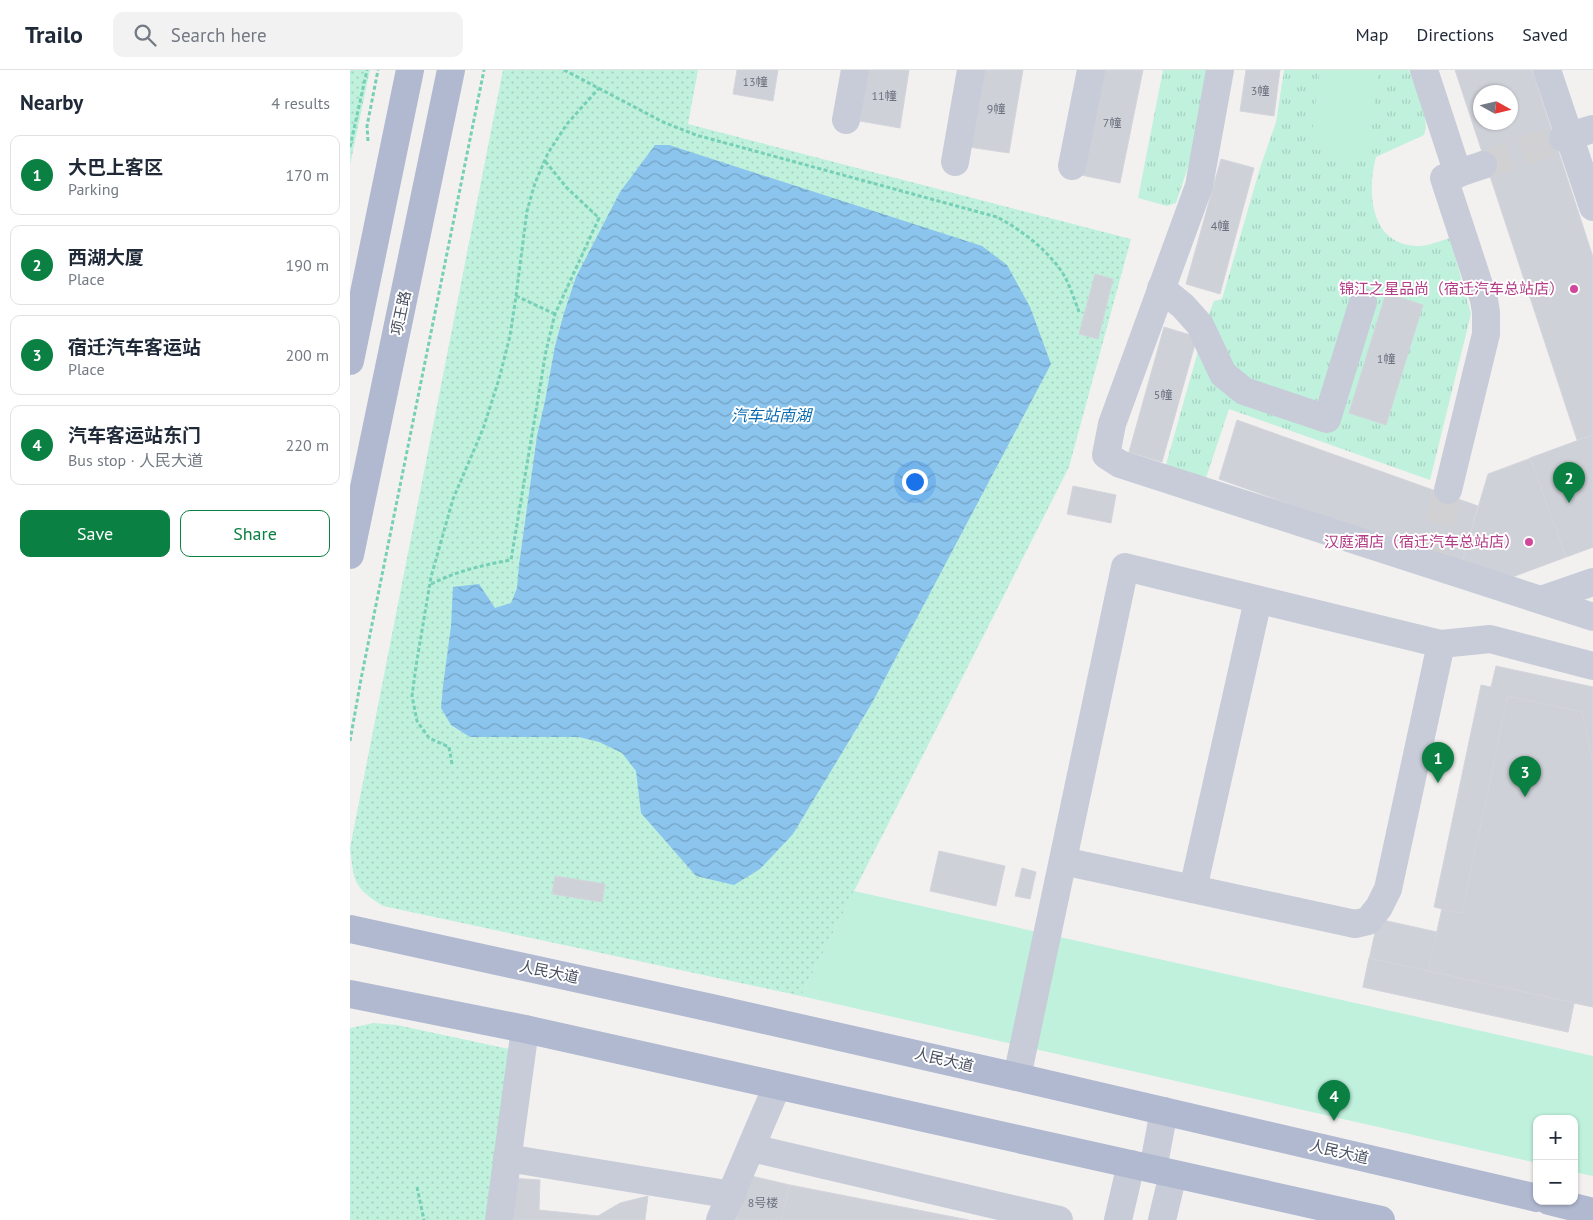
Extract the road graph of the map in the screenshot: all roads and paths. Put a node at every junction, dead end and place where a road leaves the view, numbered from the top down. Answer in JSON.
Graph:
{"nodes":[{"id":1,"x":366,"y":70,"type":"edge"},
{"id":2,"x":410,"y":70,"type":"edge"},
{"id":3,"x":451,"y":70,"type":"edge"},
{"id":4,"x":484,"y":70,"type":"edge"},
{"id":5,"x":564,"y":70,"type":"edge"},
{"id":6,"x":855,"y":70,"type":"edge"},
{"id":7,"x":971,"y":70,"type":"edge"},
{"id":8,"x":1091,"y":70,"type":"edge"},
{"id":9,"x":1220,"y":70,"type":"edge"},
{"id":10,"x":1424,"y":70,"type":"edge"},
{"id":11,"x":1547,"y":70,"type":"edge"},
{"id":12,"x":600,"y":88,"type":"junction"},
{"id":13,"x":846,"y":120,"type":"dead end"},
{"id":14,"x":1575,"y":134,"type":"edge"},
{"id":15,"x":350,"y":147,"type":"edge"},
{"id":16,"x":545,"y":161,"type":"junction"},
{"id":17,"x":954,"y":162,"type":"dead end"},
{"id":18,"x":1072,"y":166,"type":"dead end"},
{"id":19,"x":1593,"y":206,"type":"edge"},
{"id":20,"x":1161,"y":288,"type":"junction"},
{"id":21,"x":516,"y":296,"type":"junction"},
{"id":22,"x":1363,"y":302,"type":"dead end"},
{"id":23,"x":1079,"y":312,"type":"dead end"},
{"id":24,"x":555,"y":314,"type":"junction"},
{"id":25,"x":350,"y":361,"type":"edge"},
{"id":26,"x":1448,"y":490,"type":"tunnel mouth"},
{"id":27,"x":350,"y":555,"type":"edge"},
{"id":28,"x":1593,"y":582,"type":"edge"},
{"id":29,"x":430,"y":584,"type":"junction"},
{"id":30,"x":1258,"y":600,"type":"junction"},
{"id":31,"x":1541,"y":600,"type":"junction"},
{"id":32,"x":1593,"y":617,"type":"edge"},
{"id":33,"x":1441,"y":644,"type":"junction"},
{"id":34,"x":1593,"y":666,"type":"edge"},
{"id":35,"x":350,"y":741,"type":"edge"},
{"id":36,"x":452,"y":764,"type":"dead end"},
{"id":37,"x":1063,"y":861,"type":"junction"},
{"id":38,"x":1193,"y":889,"type":"junction"},
{"id":39,"x":350,"y":930,"type":"edge"},
{"id":40,"x":350,"y":994,"type":"edge"},
{"id":41,"x":525,"y":1029,"type":"junction"},
{"id":42,"x":1017,"y":1077,"type":"junction"},
{"id":43,"x":777,"y":1086,"type":"junction"},
{"id":44,"x":1164,"y":1111,"type":"junction"},
{"id":45,"x":752,"y":1148,"type":"junction"},
{"id":46,"x":507,"y":1158,"type":"junction"},
{"id":47,"x":1152,"y":1169,"type":"junction"},
{"id":48,"x":417,"y":1187,"type":"dead end"},
{"id":49,"x":732,"y":1195,"type":"junction"},
{"id":50,"x":1533,"y":1197,"type":"edge"},
{"id":51,"x":1565,"y":1205,"type":"edge"},
{"id":52,"x":1593,"y":1212,"type":"edge"},
{"id":53,"x":424,"y":1220,"type":"edge"},
{"id":54,"x":498,"y":1220,"type":"edge"},
{"id":55,"x":720,"y":1220,"type":"edge"},
{"id":56,"x":1059,"y":1220,"type":"edge"},
{"id":57,"x":1118,"y":1220,"type":"edge"},
{"id":58,"x":1162,"y":1220,"type":"edge"},
{"id":59,"x":1381,"y":1220,"type":"edge"}],
"edges":[{"from":1,"to":15,"type":"path"},
{"from":2,"to":25,"type":"main road"},
{"from":3,"to":27,"type":"main road","name":"项王路"},
{"from":4,"to":35,"type":"path"},
{"from":5,"to":12,"type":"path"},
{"from":6,"to":13,"type":"lane"},
{"from":7,"to":17,"type":"lane"},
{"from":8,"to":18,"type":"lane"},
{"from":9,"to":20,"type":"lane"},
{"from":10,"to":26,"type":"lane"},
{"from":11,"to":14,"type":"lane"},
{"from":12,"to":16,"type":"path"},
{"from":12,"to":23,"type":"path"},
{"from":14,"to":19,"type":"lane"},
{"from":16,"to":21,"type":"path"},
{"from":16,"to":24,"type":"path"},
{"from":20,"to":22,"type":"lane"},
{"from":20,"to":31,"type":"lane"},
{"from":21,"to":24,"type":"path"},
{"from":21,"to":29,"type":"path"},
{"from":24,"to":29,"type":"path"},
{"from":28,"to":31,"type":"lane"},
{"from":29,"to":36,"type":"path"},
{"from":30,"to":33,"type":"lane"},
{"from":30,"to":37,"type":"lane"},
{"from":30,"to":38,"type":"lane"},
{"from":31,"to":32,"type":"lane"},
{"from":33,"to":34,"type":"lane"},
{"from":33,"to":38,"type":"lane"},
{"from":37,"to":38,"type":"lane"},
{"from":37,"to":42,"type":"lane"},
{"from":39,"to":42,"type":"main road","name":"人民大道"},
{"from":40,"to":41,"type":"main road"},
{"from":41,"to":43,"type":"main road"},
{"from":41,"to":46,"type":"lane"},
{"from":42,"to":44,"type":"main road","name":"人民大道"},
{"from":43,"to":45,"type":"lane"},
{"from":43,"to":47,"type":"main road"},
{"from":44,"to":47,"type":"lane"},
{"from":44,"to":50,"type":"main road","name":"人民大道"},
{"from":45,"to":49,"type":"lane"},
{"from":45,"to":56,"type":"lane"},
{"from":46,"to":49,"type":"lane"},
{"from":46,"to":54,"type":"lane"},
{"from":47,"to":57,"type":"lane"},
{"from":47,"to":58,"type":"lane"},
{"from":47,"to":59,"type":"main road"},
{"from":48,"to":53,"type":"path"},
{"from":49,"to":55,"type":"lane"},
{"from":51,"to":52,"type":"main road"}]}
